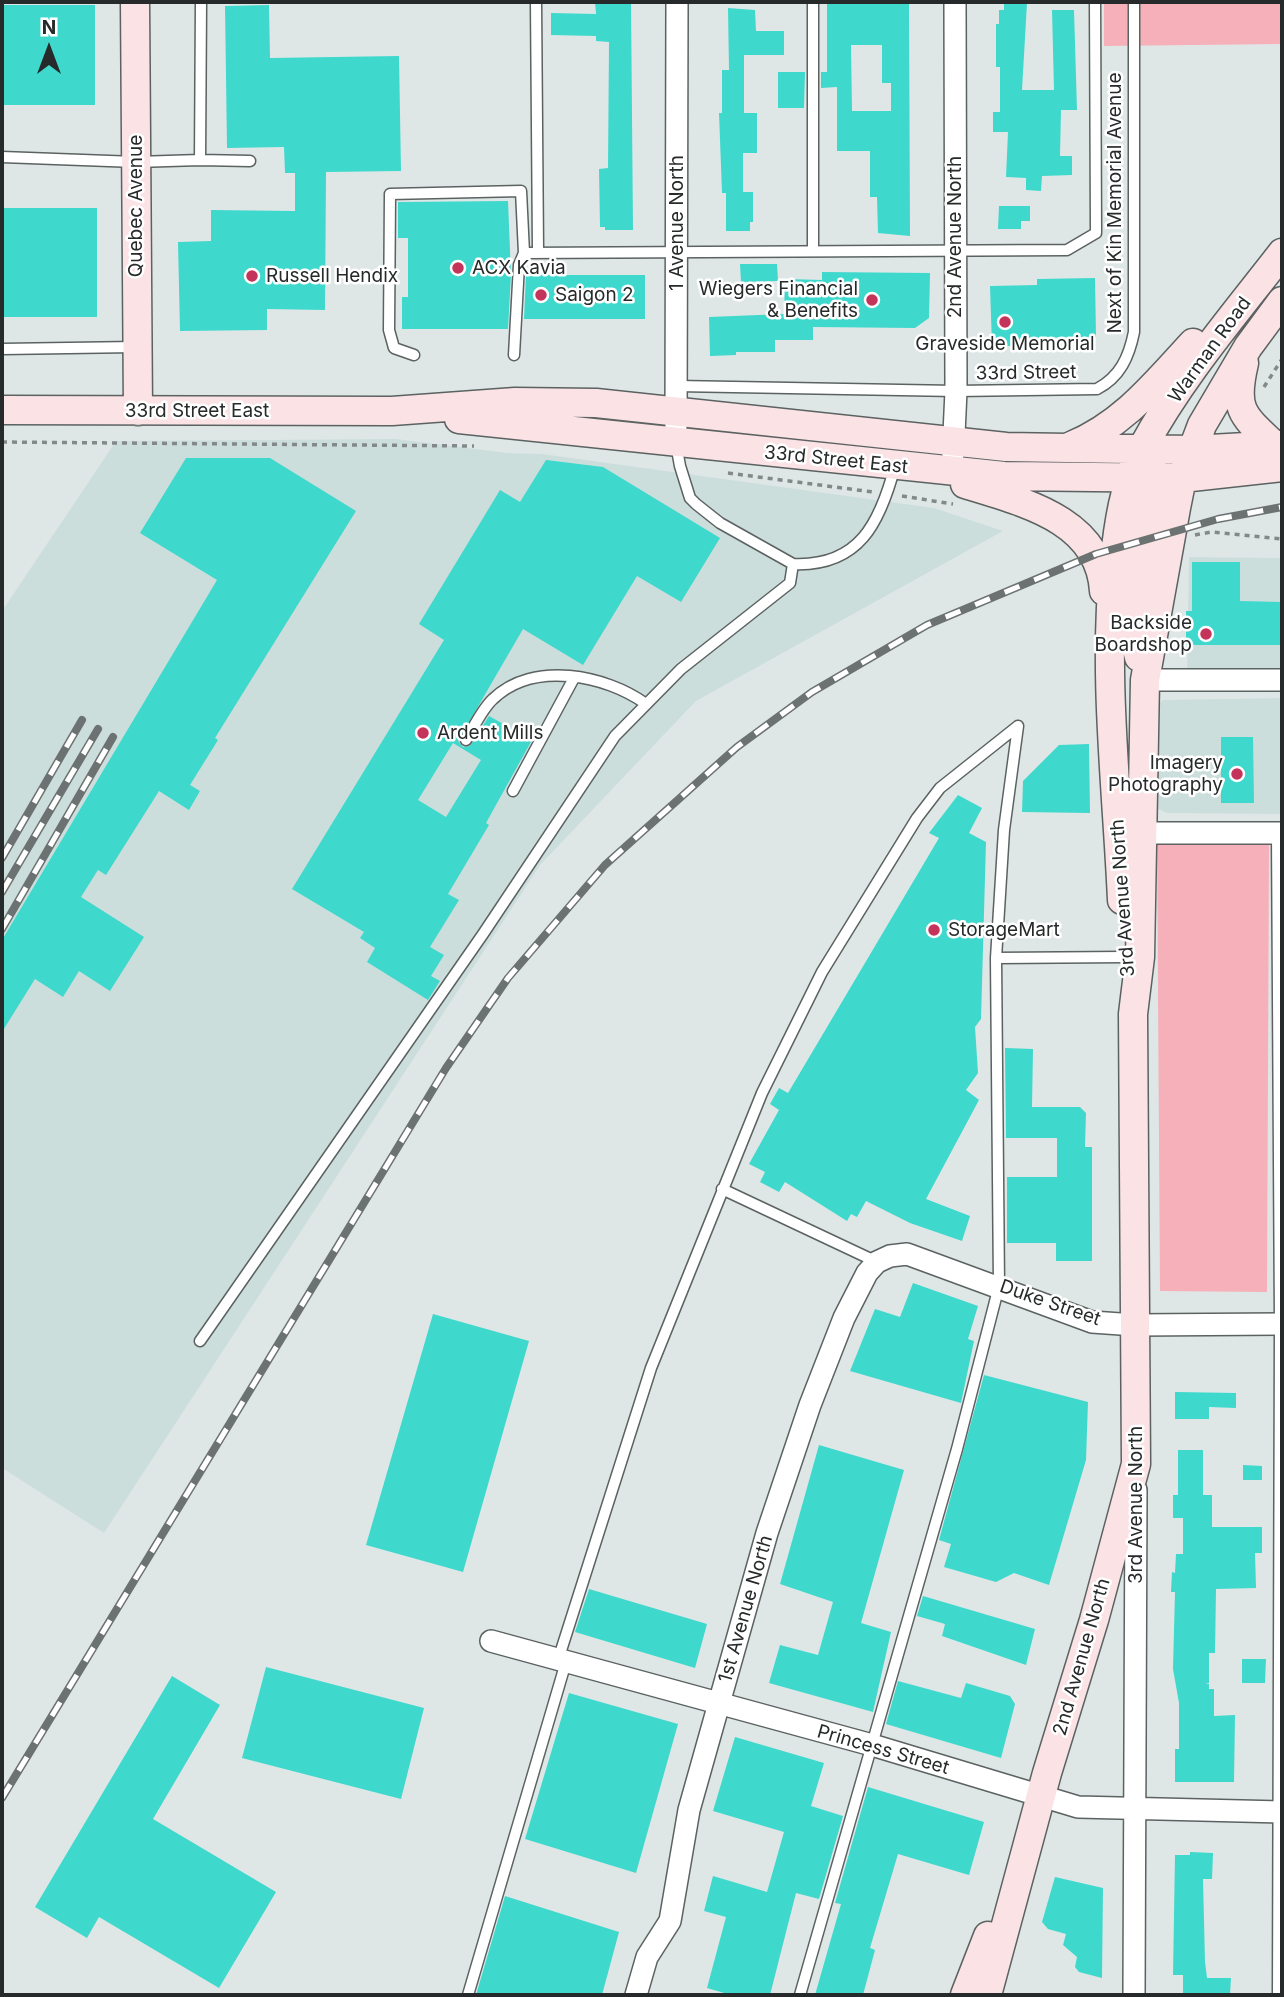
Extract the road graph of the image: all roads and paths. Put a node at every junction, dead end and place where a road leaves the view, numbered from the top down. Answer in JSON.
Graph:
{"nodes":[{"id":1,"x":135,"y":2,"type":"edge"},
{"id":2,"x":201,"y":2,"type":"edge"},
{"id":3,"x":536,"y":2,"type":"edge"},
{"id":4,"x":677,"y":2,"type":"edge"},
{"id":5,"x":813,"y":2,"type":"edge"},
{"id":6,"x":955,"y":2,"type":"edge"},
{"id":7,"x":1095,"y":2,"type":"edge"},
{"id":8,"x":1134,"y":2,"type":"edge"},
{"id":9,"x":2,"y":157,"type":"edge"},
{"id":10,"x":200,"y":160,"type":"junction"},
{"id":11,"x":250,"y":161,"type":"dead end"},
{"id":12,"x":136,"y":162,"type":"junction"},
{"id":13,"x":954,"y":249,"type":"junction"},
{"id":14,"x":813,"y":250,"type":"junction"},
{"id":15,"x":538,"y":251,"type":"junction"},
{"id":16,"x":677,"y":252,"type":"junction"},
{"id":17,"x":524,"y":253,"type":"junction"},
{"id":18,"x":1282,"y":253,"type":"edge"},
{"id":19,"x":1253,"y":290,"type":"junction"},
{"id":20,"x":1282,"y":301,"type":"edge"},
{"id":21,"x":137,"y":347,"type":"junction"},
{"id":22,"x":1248,"y":347,"type":"junction"},
{"id":23,"x":2,"y":349,"type":"edge"},
{"id":24,"x":414,"y":355,"type":"dead end"},
{"id":25,"x":514,"y":355,"type":"dead end"},
{"id":26,"x":1097,"y":389,"type":"joint"},
{"id":27,"x":956,"y":391,"type":"junction"},
{"id":28,"x":677,"y":398,"type":"junction"},
{"id":29,"x":2,"y":410,"type":"edge"},
{"id":30,"x":138,"y":411,"type":"junction"},
{"id":31,"x":392,"y":411,"type":"junction"},
{"id":32,"x":2,"y":442,"type":"edge"},
{"id":33,"x":954,"y":443,"type":"junction"},
{"id":34,"x":676,"y":444,"type":"junction"},
{"id":35,"x":482,"y":445,"type":"dead end"},
{"id":36,"x":1064,"y":449,"type":"junction"},
{"id":37,"x":1141,"y":449,"type":"junction"},
{"id":38,"x":1192,"y":450,"type":"junction"},
{"id":39,"x":1280,"y":453,"type":"edge"},
{"id":40,"x":903,"y":467,"type":"junction"},
{"id":41,"x":952,"y":471,"type":"junction"},
{"id":42,"x":721,"y":472,"type":"dead end"},
{"id":43,"x":1142,"y":478,"type":"junction"},
{"id":44,"x":1182,"y":478,"type":"junction"},
{"id":45,"x":888,"y":494,"type":"junction"},
{"id":46,"x":962,"y":506,"type":"dead end"},
{"id":47,"x":1193,"y":535,"type":"dead end"},
{"id":48,"x":1282,"y":539,"type":"edge"},
{"id":49,"x":793,"y":564,"type":"junction"},
{"id":50,"x":1109,"y":670,"type":"junction"},
{"id":51,"x":574,"y":678,"type":"junction"},
{"id":52,"x":1145,"y":680,"type":"junction"},
{"id":53,"x":1282,"y":680,"type":"edge"},
{"id":54,"x":646,"y":704,"type":"junction"},
{"id":55,"x":466,"y":740,"type":"dead end"},
{"id":56,"x":513,"y":791,"type":"dead end"},
{"id":57,"x":1140,"y":833,"type":"junction"},
{"id":58,"x":1280,"y":833,"type":"edge"},
{"id":59,"x":1124,"y":957,"type":"junction"},
{"id":60,"x":996,"y":958,"type":"junction"},
{"id":61,"x":1133,"y":1014,"type":"junction"},
{"id":62,"x":722,"y":1189,"type":"junction"},
{"id":63,"x":877,"y":1262,"type":"junction"},
{"id":64,"x":999,"y":1286,"type":"junction"},
{"id":65,"x":1281,"y":1324,"type":"edge"},
{"id":66,"x":1135,"y":1325,"type":"junction"},
{"id":67,"x":200,"y":1341,"type":"dead end"},
{"id":68,"x":1136,"y":1464,"type":"junction"},
{"id":69,"x":491,"y":1641,"type":"dead end"},
{"id":70,"x":562,"y":1661,"type":"junction"},
{"id":71,"x":718,"y":1705,"type":"junction"},
{"id":72,"x":872,"y":1745,"type":"junction"},
{"id":73,"x":1040,"y":1798,"type":"junction"},
{"id":74,"x":1134,"y":1811,"type":"junction"},
{"id":75,"x":1280,"y":1812,"type":"edge"},
{"id":76,"x":1026,"y":1850,"type":"junction"},
{"id":77,"x":468,"y":1995,"type":"edge"},
{"id":78,"x":636,"y":1995,"type":"edge"},
{"id":79,"x":800,"y":1995,"type":"edge"},
{"id":80,"x":965,"y":1995,"type":"edge"},
{"id":81,"x":987,"y":1995,"type":"edge"},
{"id":82,"x":1134,"y":1995,"type":"edge"},
{"id":83,"x":1278,"y":1995,"type":"edge"}],
"edges":[{"from":1,"to":12,"type":"main road","name":"Quebec Avenue"},
{"from":2,"to":10,"type":"lane"},
{"from":3,"to":15,"type":"lane"},
{"from":4,"to":16,"type":"street","name":"1 Avenue North"},
{"from":5,"to":14,"type":"lane"},
{"from":6,"to":13,"type":"street","name":"2nd Avenue North"},
{"from":7,"to":13,"type":"lane"},
{"from":8,"to":26,"type":"lane","name":"Next of Kin Memorial Avenue"},
{"from":9,"to":12,"type":"lane"},
{"from":10,"to":11,"type":"lane"},
{"from":10,"to":12,"type":"lane"},
{"from":12,"to":21,"type":"main road","name":"Quebec Avenue"},
{"from":13,"to":14,"type":"lane"},
{"from":13,"to":27,"type":"street","name":"2nd Avenue North"},
{"from":14,"to":16,"type":"lane"},
{"from":15,"to":16,"type":"lane"},
{"from":15,"to":17,"type":"lane"},
{"from":16,"to":28,"type":"street","name":"1 Avenue North"},
{"from":17,"to":24,"type":"lane"},
{"from":17,"to":25,"type":"lane"},
{"from":18,"to":19,"type":"main road","name":"Warman Road"},
{"from":19,"to":36,"type":"main road"},
{"from":19,"to":37,"type":"main road","name":"Warman Road"},
{"from":20,"to":22,"type":"main road","name":"Warman Road"},
{"from":21,"to":23,"type":"lane"},
{"from":21,"to":30,"type":"main road","name":"Quebec Avenue"},
{"from":22,"to":38,"type":"main road","name":"Warman Road"},
{"from":22,"to":39,"type":"main road"},
{"from":26,"to":27,"type":"lane","name":"33rd Street"},
{"from":27,"to":28,"type":"lane","name":"33rd Street East"},
{"from":27,"to":33,"type":"street","name":"2nd Avenue North"},
{"from":28,"to":31,"type":"main road","name":"33rd Street East"},
{"from":28,"to":33,"type":"main road","name":"33rd Street East"},
{"from":28,"to":34,"type":"street","name":"1 Avenue North"},
{"from":29,"to":30,"type":"main road","name":"33rd Street East"},
{"from":30,"to":31,"type":"main road","name":"33rd Street East"},
{"from":31,"to":34,"type":"main road","name":"33rd Street East"},
{"from":32,"to":35,"type":"path"},
{"from":33,"to":36,"type":"main road","name":"33rd Street East"},
{"from":33,"to":41,"type":"street","name":"2nd Avenue North"},
{"from":34,"to":40,"type":"main road","name":"33rd Street East"},
{"from":34,"to":49,"type":"lane"},
{"from":36,"to":37,"type":"main road","name":"33rd Street East"},
{"from":37,"to":38,"type":"main road","name":"33rd Street East"},
{"from":37,"to":43,"type":"main road","name":"3rd Avenue North"},
{"from":38,"to":39,"type":"main road","name":"33rd Street East"},
{"from":38,"to":44,"type":"main road","name":"3rd Avenue North"},
{"from":39,"to":44,"type":"main road","name":"33rd Street East"},
{"from":40,"to":41,"type":"main road","name":"33rd Street East"},
{"from":40,"to":45,"type":"lane"},
{"from":40,"to":50,"type":"main road"},
{"from":41,"to":43,"type":"main road","name":"33rd Street East"},
{"from":42,"to":45,"type":"path"},
{"from":43,"to":44,"type":"main road","name":"33rd Street East"},
{"from":43,"to":50,"type":"main road","name":"3rd Avenue North"},
{"from":43,"to":52,"type":"main road"},
{"from":44,"to":52,"type":"main road","name":"3rd Avenue North"},
{"from":45,"to":46,"type":"path"},
{"from":45,"to":49,"type":"lane"},
{"from":47,"to":48,"type":"path"},
{"from":49,"to":54,"type":"lane"},
{"from":50,"to":59,"type":"main road","name":"3rd Avenue North"},
{"from":51,"to":54,"type":"lane"},
{"from":51,"to":55,"type":"lane"},
{"from":51,"to":56,"type":"lane"},
{"from":52,"to":53,"type":"street"},
{"from":52,"to":57,"type":"main road","name":"3rd Avenue North"},
{"from":54,"to":67,"type":"lane"},
{"from":57,"to":58,"type":"street"},
{"from":57,"to":61,"type":"main road","name":"3rd Avenue North"},
{"from":58,"to":65,"type":"lane"},
{"from":59,"to":60,"type":"lane"},
{"from":59,"to":61,"type":"main road","name":"3rd Avenue North"},
{"from":60,"to":62,"type":"lane"},
{"from":60,"to":64,"type":"lane"},
{"from":61,"to":66,"type":"main road","name":"3rd Avenue North"},
{"from":62,"to":63,"type":"lane"},
{"from":62,"to":70,"type":"lane"},
{"from":63,"to":64,"type":"street","name":"Duke Street"},
{"from":63,"to":71,"type":"street","name":"1st Avenue North"},
{"from":64,"to":66,"type":"street","name":"Duke Street"},
{"from":64,"to":72,"type":"lane"},
{"from":65,"to":66,"type":"street","name":"Duke Street"},
{"from":65,"to":75,"type":"lane"},
{"from":66,"to":68,"type":"main road","name":"3rd Avenue North"},
{"from":68,"to":73,"type":"main road","name":"2nd Avenue North"},
{"from":68,"to":74,"type":"street","name":"3rd Avenue North"},
{"from":69,"to":70,"type":"street","name":"Princess Street"},
{"from":70,"to":71,"type":"street","name":"Princess Street"},
{"from":70,"to":77,"type":"lane"},
{"from":71,"to":72,"type":"street","name":"Princess Street"},
{"from":71,"to":78,"type":"street","name":"1st Avenue North"},
{"from":72,"to":73,"type":"street","name":"Princess Street"},
{"from":72,"to":79,"type":"lane"},
{"from":73,"to":74,"type":"street","name":"Princess Street"},
{"from":73,"to":76,"type":"main road","name":"2nd Avenue North"},
{"from":74,"to":75,"type":"street","name":"Princess Street"},
{"from":74,"to":82,"type":"street","name":"3rd Avenue North"},
{"from":75,"to":83,"type":"lane"},
{"from":76,"to":80,"type":"main road","name":"2nd Avenue North"},
{"from":76,"to":81,"type":"main road","name":"2nd Avenue North"}]}
